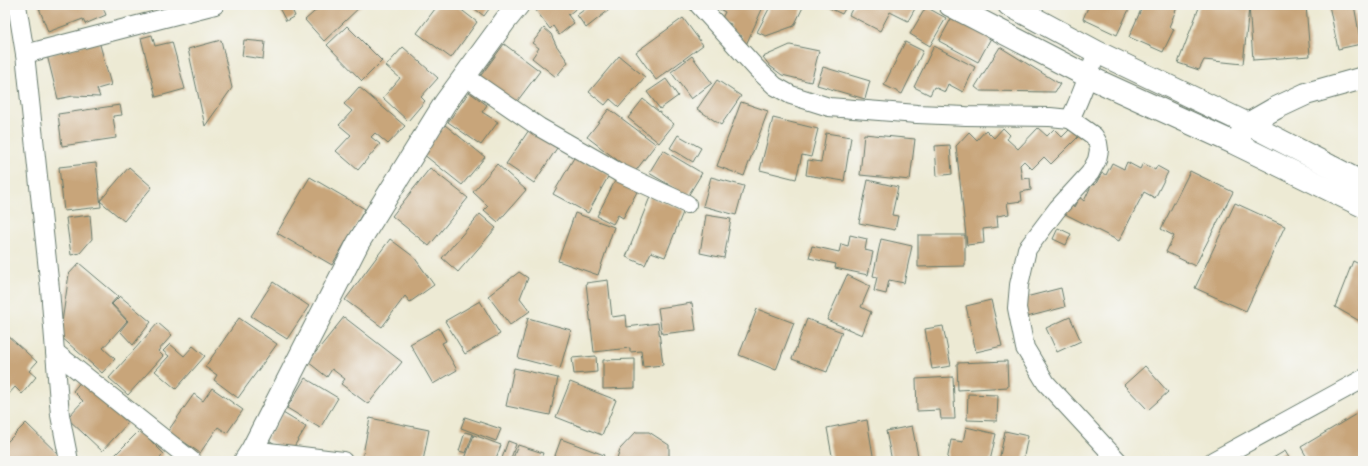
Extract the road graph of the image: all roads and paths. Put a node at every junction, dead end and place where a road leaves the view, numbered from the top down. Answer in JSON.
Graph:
{"nodes":[{"id":1,"x":17,"y":5,"type":"edge"},
{"id":2,"x":215,"y":5,"type":"edge"},
{"id":3,"x":518,"y":5,"type":"edge"},
{"id":4,"x":700,"y":5,"type":"edge"},
{"id":5,"x":950,"y":5,"type":"edge"},
{"id":6,"x":1009,"y":5,"type":"edge"},
{"id":7,"x":1097,"y":52,"type":"junction"},
{"id":8,"x":25,"y":54,"type":"junction"},
{"id":9,"x":1087,"y":76,"type":"junction"},
{"id":10,"x":466,"y":77,"type":"junction"},
{"id":11,"x":1363,"y":78,"type":"edge"},
{"id":12,"x":1070,"y":119,"type":"junction"},
{"id":13,"x":1248,"y":124,"type":"junction"},
{"id":14,"x":1234,"y":143,"type":"junction"},
{"id":15,"x":1363,"y":183,"type":"edge"},
{"id":16,"x":687,"y":204,"type":"dead end"},
{"id":17,"x":1363,"y":206,"type":"edge"},
{"id":18,"x":55,"y":352,"type":"junction"},
{"id":19,"x":1363,"y":379,"type":"edge"},
{"id":20,"x":248,"y":456,"type":"edge"},
{"id":21,"x":69,"y":461,"type":"edge"},
{"id":22,"x":192,"y":461,"type":"edge"},
{"id":23,"x":343,"y":461,"type":"edge"},
{"id":24,"x":1118,"y":461,"type":"edge"},
{"id":25,"x":1213,"y":461,"type":"edge"}],
"edges":[{"from":1,"to":8,"type":"street"},
{"from":2,"to":8,"type":"street"},
{"from":3,"to":10,"type":"main road"},
{"from":4,"to":12,"type":"street"},
{"from":5,"to":9,"type":"main road"},
{"from":6,"to":7,"type":"main road"},
{"from":7,"to":9,"type":"street"},
{"from":7,"to":13,"type":"main road"},
{"from":8,"to":18,"type":"street"},
{"from":9,"to":12,"type":"street"},
{"from":9,"to":14,"type":"main road"},
{"from":10,"to":16,"type":"street"},
{"from":10,"to":20,"type":"main road"},
{"from":11,"to":13,"type":"main road"},
{"from":12,"to":24,"type":"street"},
{"from":13,"to":14,"type":"main road"},
{"from":13,"to":15,"type":"main road"},
{"from":14,"to":17,"type":"main road"},
{"from":18,"to":21,"type":"street"},
{"from":18,"to":22,"type":"street"},
{"from":19,"to":25,"type":"street"},
{"from":20,"to":23,"type":"street"}]}
